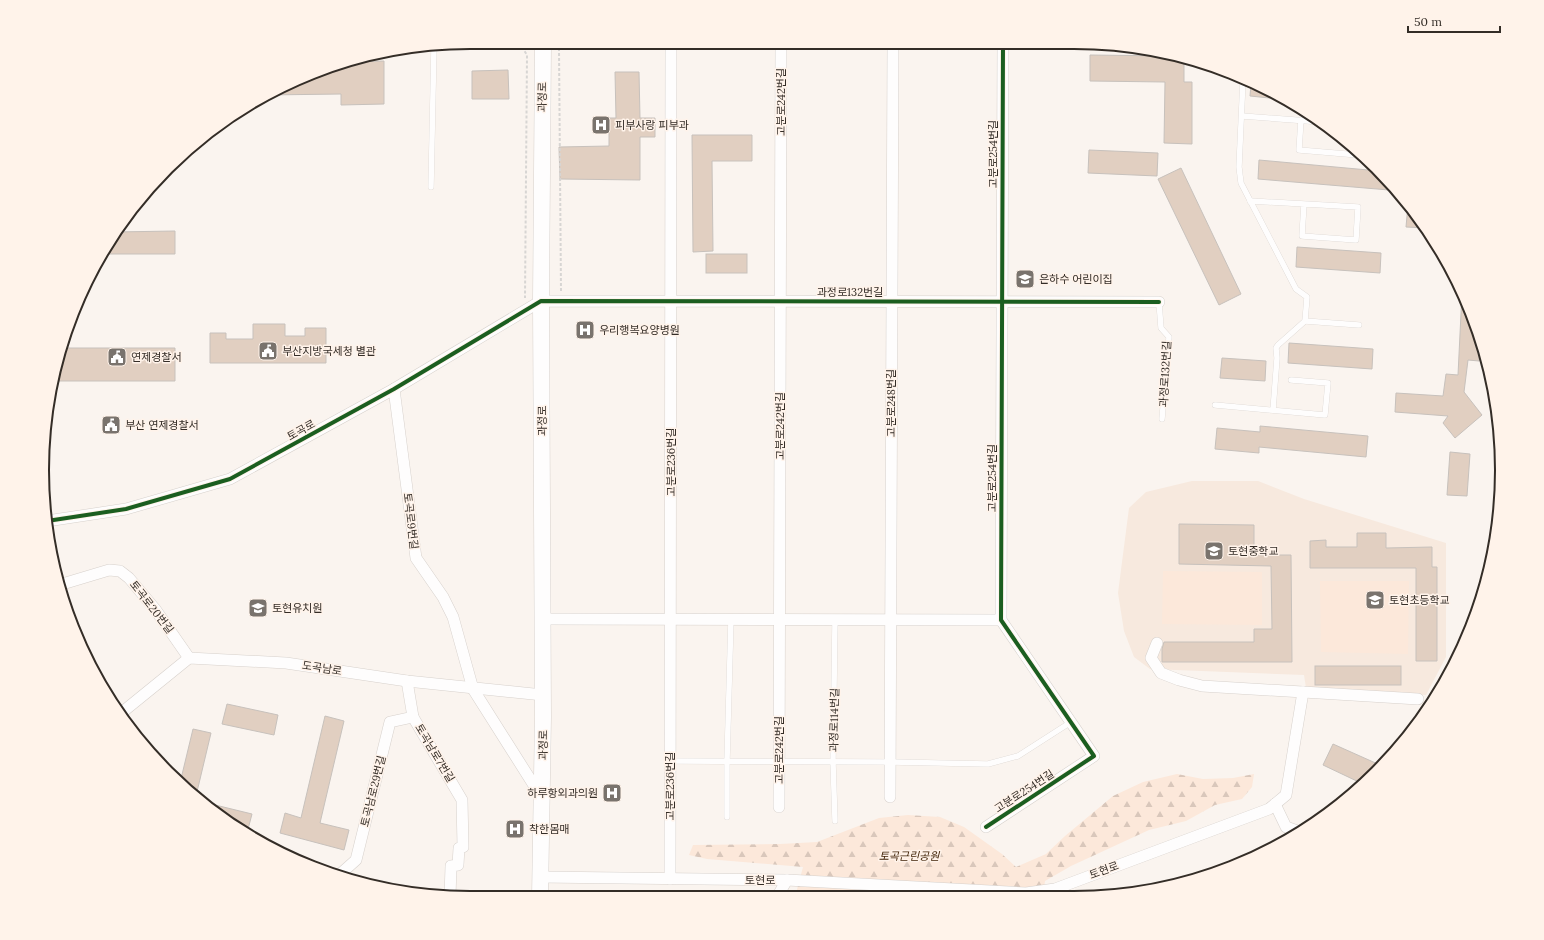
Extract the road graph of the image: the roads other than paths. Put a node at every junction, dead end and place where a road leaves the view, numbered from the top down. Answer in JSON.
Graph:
{"nodes":[{"id":1,"x":542,"y":49,"type":"edge"},
{"id":2,"x":671,"y":49,"type":"edge"},
{"id":3,"x":781,"y":49,"type":"edge"},
{"id":4,"x":893,"y":49,"type":"edge"},
{"id":5,"x":1003,"y":49,"type":"edge"},
{"id":6,"x":434,"y":51,"type":"edge"},
{"id":7,"x":1243,"y":84,"type":"edge"},
{"id":8,"x":1242,"y":116,"type":"junction"},
{"id":9,"x":1301,"y":120,"type":"junction"},
{"id":10,"x":1309,"y":121,"type":"edge"},
{"id":11,"x":1354,"y":155,"type":"edge"},
{"id":12,"x":432,"y":187,"type":"dead end"},
{"id":13,"x":1250,"y":200,"type":"junction"},
{"id":14,"x":1304,"y":204,"type":"junction"},
{"id":15,"x":541,"y":301,"type":"junction"},
{"id":16,"x":671,"y":301,"type":"junction"},
{"id":17,"x":780,"y":301,"type":"junction"},
{"id":18,"x":892,"y":301,"type":"junction"},
{"id":19,"x":1002,"y":302,"type":"junction"},
{"id":20,"x":1159,"y":302,"type":"joint"},
{"id":21,"x":1306,"y":322,"type":"junction"},
{"id":22,"x":1359,"y":325,"type":"dead end"},
{"id":23,"x":1291,"y":380,"type":"dead end"},
{"id":24,"x":394,"y":389,"type":"junction"},
{"id":25,"x":1215,"y":405,"type":"dead end"},
{"id":26,"x":1273,"y":410,"type":"junction"},
{"id":27,"x":1162,"y":419,"type":"dead end"},
{"id":28,"x":52,"y":520,"type":"edge"},
{"id":29,"x":64,"y":583,"type":"edge"},
{"id":30,"x":543,"y":619,"type":"junction"},
{"id":31,"x":670,"y":619,"type":"junction"},
{"id":32,"x":731,"y":619,"type":"junction"},
{"id":33,"x":779,"y":619,"type":"junction"},
{"id":34,"x":835,"y":620,"type":"junction"},
{"id":35,"x":890,"y":620,"type":"junction"},
{"id":36,"x":1001,"y":620,"type":"junction"},
{"id":37,"x":1157,"y":643,"type":"dead end"},
{"id":38,"x":189,"y":658,"type":"junction"},
{"id":39,"x":407,"y":681,"type":"junction"},
{"id":40,"x":473,"y":689,"type":"junction"},
{"id":41,"x":1303,"y":692,"type":"junction"},
{"id":42,"x":543,"y":695,"type":"junction"},
{"id":43,"x":1418,"y":699,"type":"dead end"},
{"id":44,"x":125,"y":710,"type":"edge"},
{"id":45,"x":413,"y":717,"type":"junction"},
{"id":46,"x":1071,"y":722,"type":"junction"},
{"id":47,"x":670,"y":761,"type":"junction"},
{"id":48,"x":727,"y":761,"type":"junction"},
{"id":49,"x":779,"y":762,"type":"junction"},
{"id":50,"x":833,"y":762,"type":"junction"},
{"id":51,"x":890,"y":762,"type":"junction"},
{"id":52,"x":890,"y":797,"type":"dead end"},
{"id":53,"x":542,"y":798,"type":"junction"},
{"id":54,"x":1275,"y":804,"type":"junction"},
{"id":55,"x":779,"y":808,"type":"dead end"},
{"id":56,"x":727,"y":817,"type":"dead end"},
{"id":57,"x":835,"y":821,"type":"dead end"},
{"id":58,"x":986,"y":827,"type":"dead end"},
{"id":59,"x":1293,"y":829,"type":"edge"},
{"id":60,"x":343,"y":871,"type":"edge"},
{"id":61,"x":540,"y":877,"type":"junction"},
{"id":62,"x":670,"y":879,"type":"junction"},
{"id":63,"x":787,"y":880,"type":"junction"},
{"id":64,"x":450,"y":890,"type":"edge"},
{"id":65,"x":540,"y":891,"type":"edge"},
{"id":66,"x":781,"y":891,"type":"edge"},
{"id":67,"x":989,"y":891,"type":"edge"},
{"id":68,"x":1040,"y":891,"type":"edge"}],
"edges":[{"from":1,"to":15,"type":"main road","name":"과정로"},
{"from":2,"to":16,"type":"street","name":"고분로236번길"},
{"from":3,"to":17,"type":"street","name":"고분로242번길"},
{"from":4,"to":18,"type":"street","name":"고분로248번길"},
{"from":5,"to":19,"type":"street","name":"고분로254번길"},
{"from":6,"to":12,"type":"lane"},
{"from":7,"to":8,"type":"lane"},
{"from":8,"to":9,"type":"lane"},
{"from":8,"to":13,"type":"lane"},
{"from":9,"to":10,"type":"lane"},
{"from":9,"to":11,"type":"lane"},
{"from":13,"to":14,"type":"lane"},
{"from":13,"to":21,"type":"lane"},
{"from":14,"to":14,"type":"lane"},
{"from":15,"to":16,"type":"street","name":"과정로132번길"},
{"from":15,"to":24,"type":"street","name":"토곡로"},
{"from":15,"to":30,"type":"main road","name":"과정로"},
{"from":16,"to":17,"type":"street","name":"과정로132번길"},
{"from":16,"to":31,"type":"street","name":"고분로236번길"},
{"from":17,"to":18,"type":"street","name":"과정로132번길"},
{"from":17,"to":33,"type":"street","name":"고분로242번길"},
{"from":18,"to":19,"type":"street","name":"과정로132번길"},
{"from":18,"to":35,"type":"street","name":"고분로248번길"},
{"from":19,"to":20,"type":"street","name":"과정로132번길"},
{"from":19,"to":36,"type":"street","name":"고분로254번길"},
{"from":20,"to":27,"type":"lane","name":"과정로132번길"},
{"from":21,"to":22,"type":"lane"},
{"from":21,"to":26,"type":"lane"},
{"from":23,"to":26,"type":"lane"},
{"from":24,"to":28,"type":"street","name":"토곡로"},
{"from":24,"to":40,"type":"street","name":"토곡로9번길"},
{"from":25,"to":26,"type":"lane"},
{"from":29,"to":38,"type":"street","name":"토곡로20번길"},
{"from":30,"to":31,"type":"street"},
{"from":30,"to":42,"type":"main road","name":"과정로"},
{"from":31,"to":32,"type":"street"},
{"from":31,"to":47,"type":"street","name":"고분로236번길"},
{"from":32,"to":33,"type":"street"},
{"from":32,"to":48,"type":"lane"},
{"from":33,"to":34,"type":"street"},
{"from":33,"to":49,"type":"street","name":"고분로242번길"},
{"from":34,"to":35,"type":"street"},
{"from":34,"to":50,"type":"lane","name":"과정로114번길"},
{"from":35,"to":36,"type":"street"},
{"from":35,"to":51,"type":"street","name":"고분로248번길"},
{"from":36,"to":46,"type":"street","name":"고분로254번길"},
{"from":37,"to":41,"type":"street"},
{"from":38,"to":39,"type":"street","name":"도곡남로"},
{"from":38,"to":44,"type":"street"},
{"from":39,"to":40,"type":"street","name":"도곡남로"},
{"from":39,"to":45,"type":"street","name":"토곡남로7번길"},
{"from":40,"to":42,"type":"street","name":"도곡남로"},
{"from":40,"to":53,"type":"street","name":"과정로"},
{"from":41,"to":43,"type":"street"},
{"from":41,"to":54,"type":"street","name":"토현로"},
{"from":42,"to":53,"type":"main road","name":"과정로"},
{"from":45,"to":60,"type":"street","name":"토곡남로29번길"},
{"from":45,"to":64,"type":"street","name":"토곡남로7번길"},
{"from":46,"to":51,"type":"lane"},
{"from":46,"to":58,"type":"street","name":"고분로254번길"},
{"from":47,"to":48,"type":"lane"},
{"from":47,"to":62,"type":"street","name":"고분로236번길"},
{"from":48,"to":49,"type":"lane"},
{"from":48,"to":56,"type":"lane"},
{"from":49,"to":50,"type":"lane"},
{"from":49,"to":55,"type":"street","name":"고분로242번길"},
{"from":50,"to":51,"type":"lane"},
{"from":50,"to":57,"type":"lane","name":"과정로114번길"},
{"from":51,"to":52,"type":"street","name":"고분로248번길"},
{"from":53,"to":61,"type":"main road","name":"과정로"},
{"from":54,"to":59,"type":"street"},
{"from":54,"to":68,"type":"street","name":"토현로"},
{"from":61,"to":62,"type":"street","name":"토현로"},
{"from":61,"to":65,"type":"main road","name":"과정로"},
{"from":62,"to":63,"type":"street","name":"토현로"},
{"from":63,"to":66,"type":"street"},
{"from":63,"to":67,"type":"street","name":"토현로"}]}
